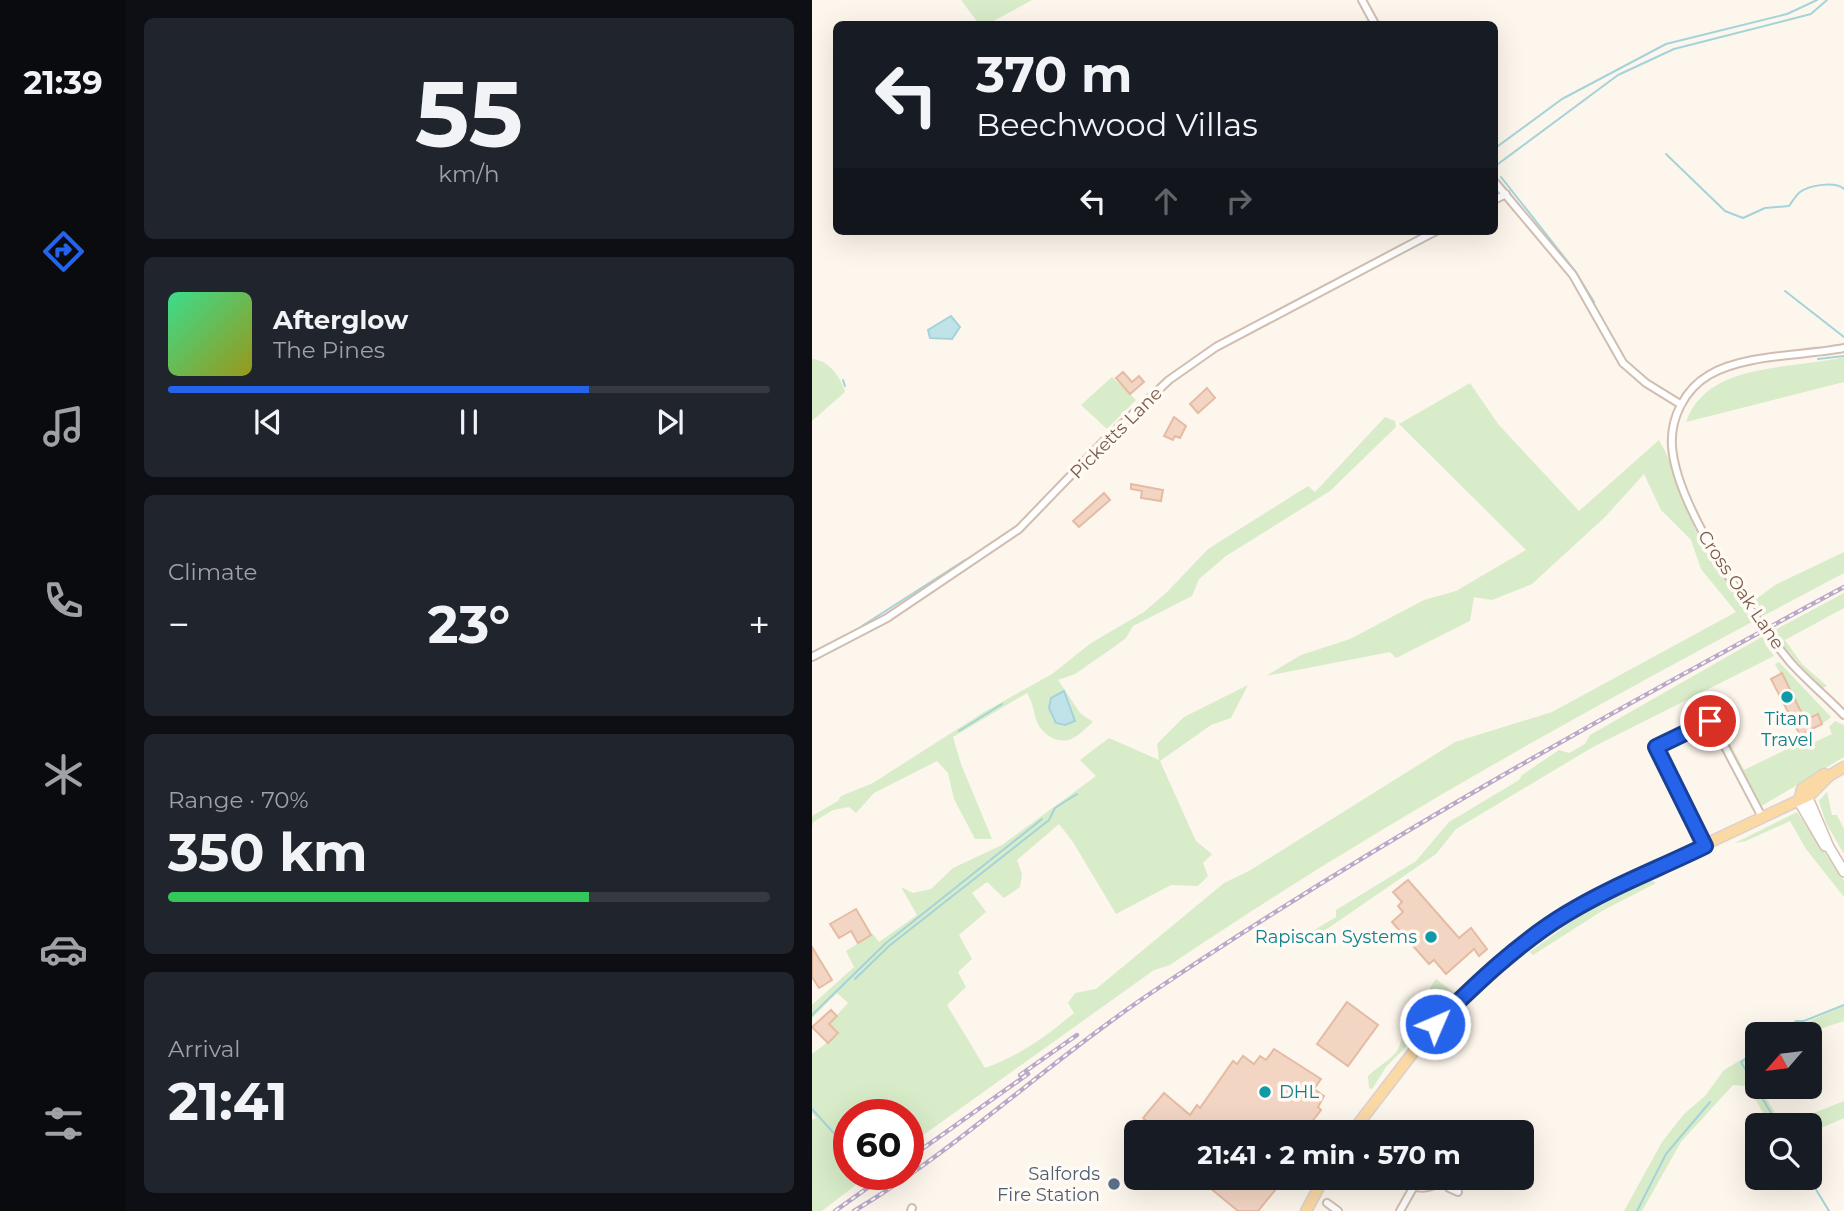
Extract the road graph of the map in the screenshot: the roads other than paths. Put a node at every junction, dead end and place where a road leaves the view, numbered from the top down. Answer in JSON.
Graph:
{"nodes":[{"id":1,"x":1362,"y":0,"type":"edge"},
{"id":2,"x":1373,"y":21,"type":"edge"},
{"id":3,"x":1498,"y":185,"type":"edge"},
{"id":4,"x":1506,"y":194,"type":"junction"},
{"id":5,"x":1498,"y":198,"type":"edge"},
{"id":6,"x":1428,"y":235,"type":"edge"},
{"id":7,"x":1844,"y":348,"type":"edge"},
{"id":8,"x":1680,"y":404,"type":"junction"},
{"id":9,"x":812,"y":657,"type":"edge"},
{"id":10,"x":1844,"y":715,"type":"edge"},
{"id":11,"x":1844,"y":767,"type":"edge"},
{"id":12,"x":1800,"y":798,"type":"junction"},
{"id":13,"x":1762,"y":817,"type":"junction"},
{"id":14,"x":1705,"y":846,"type":"junction"},
{"id":15,"x":1844,"y":872,"type":"edge"},
{"id":16,"x":1361,"y":1120,"type":"edge"},
{"id":17,"x":1317,"y":1190,"type":"edge"},
{"id":18,"x":1412,"y":1190,"type":"edge"},
{"id":19,"x":1454,"y":1190,"type":"edge"},
{"id":20,"x":1458,"y":1192,"type":"dead end"},
{"id":21,"x":1326,"y":1203,"type":"dead end"},
{"id":22,"x":1306,"y":1211,"type":"edge"},
{"id":23,"x":1338,"y":1211,"type":"edge"},
{"id":24,"x":1400,"y":1211,"type":"edge"}],
"edges":[{"from":1,"to":2,"type":"street"},
{"from":3,"to":4,"type":"street"},
{"from":4,"to":5,"type":"street"},
{"from":4,"to":8,"type":"street"},
{"from":6,"to":9,"type":"street","name":"Picketts Lane"},
{"from":7,"to":8,"type":"street"},
{"from":8,"to":10,"type":"street","name":"Cross Oak Lane"},
{"from":11,"to":12,"type":"main road"},
{"from":12,"to":13,"type":"main road"},
{"from":12,"to":15,"type":"street"},
{"from":13,"to":14,"type":"main road"},
{"from":13,"to":14,"type":"street"},
{"from":14,"to":16,"type":"main road"},
{"from":17,"to":22,"type":"main road"},
{"from":18,"to":24,"type":"street"},
{"from":19,"to":20,"type":"street"},
{"from":21,"to":23,"type":"street"}]}
